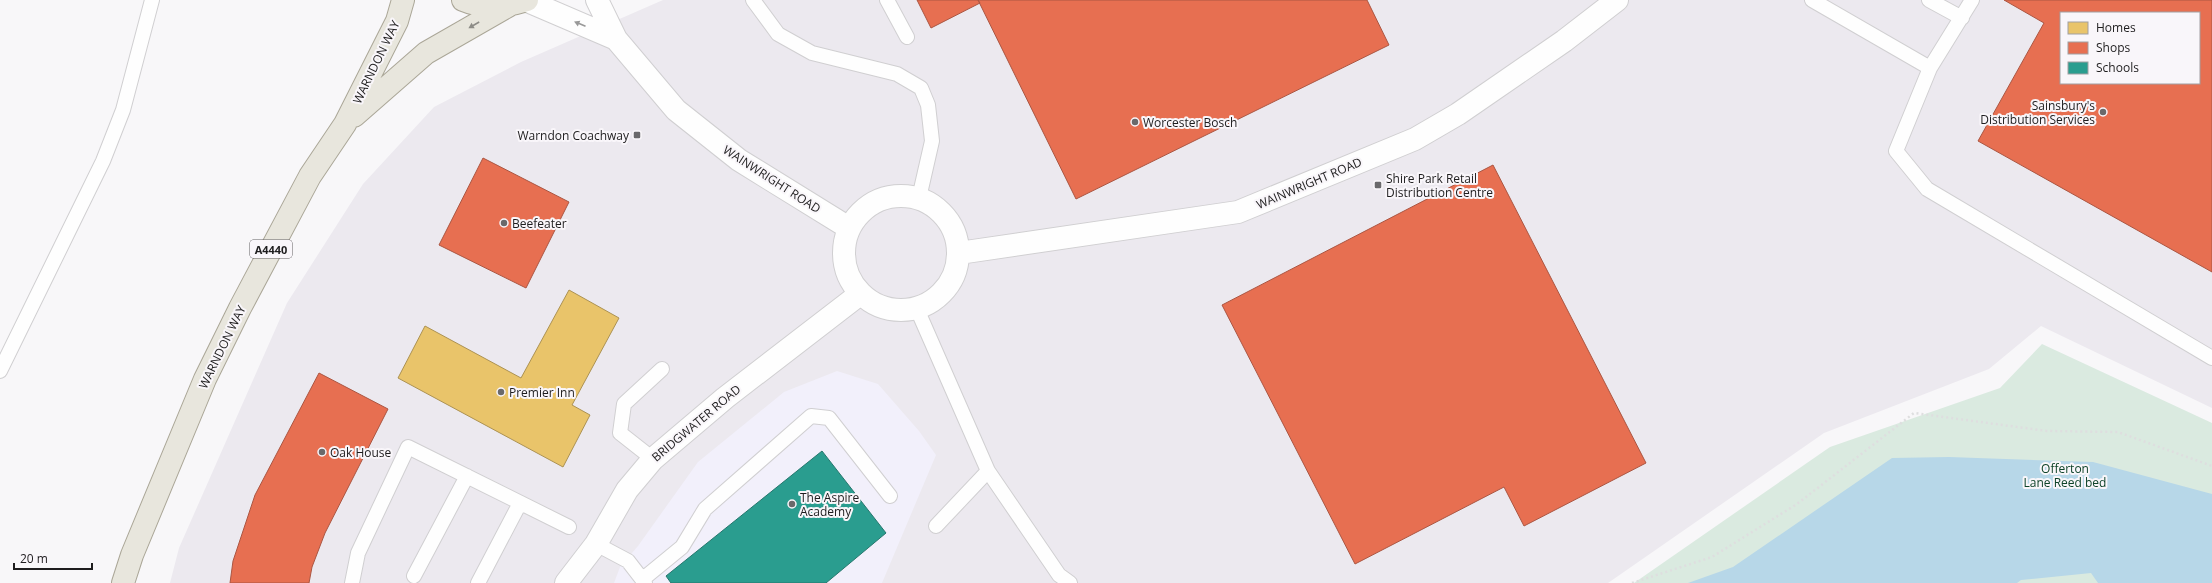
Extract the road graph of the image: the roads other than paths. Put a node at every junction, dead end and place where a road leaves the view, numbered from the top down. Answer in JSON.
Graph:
{"nodes":[{"id":1,"x":152,"y":0,"type":"edge"},
{"id":2,"x":402,"y":0,"type":"edge"},
{"id":3,"x":464,"y":0,"type":"edge"},
{"id":4,"x":597,"y":0,"type":"edge"},
{"id":5,"x":753,"y":0,"type":"edge"},
{"id":6,"x":887,"y":0,"type":"edge"},
{"id":7,"x":1617,"y":0,"type":"edge"},
{"id":8,"x":1812,"y":0,"type":"edge"},
{"id":9,"x":1929,"y":0,"type":"edge"},
{"id":10,"x":1972,"y":0,"type":"edge"},
{"id":11,"x":520,"y":2,"type":"edge"},
{"id":12,"x":1962,"y":18,"type":"junction"},
{"id":13,"x":907,"y":37,"type":"dead end"},
{"id":14,"x":616,"y":39,"type":"junction"},
{"id":15,"x":1930,"y":68,"type":"junction"},
{"id":16,"x":345,"y":124,"type":"junction"},
{"id":17,"x":919,"y":198,"type":"junction"},
{"id":18,"x":849,"y":228,"type":"junction"},
{"id":19,"x":958,"y":253,"type":"junction"},
{"id":20,"x":860,"y":294,"type":"junction"},
{"id":21,"x":917,"y":308,"type":"junction"},
{"id":22,"x":2212,"y":358,"type":"edge"},
{"id":23,"x":662,"y":369,"type":"dead end"},
{"id":24,"x":0,"y":371,"type":"edge"},
{"id":25,"x":653,"y":458,"type":"junction"},
{"id":26,"x":988,"y":471,"type":"junction"},
{"id":27,"x":467,"y":476,"type":"junction"},
{"id":28,"x":890,"y":496,"type":"dead end"},
{"id":29,"x":520,"y":503,"type":"junction"},
{"id":30,"x":936,"y":526,"type":"dead end"},
{"id":31,"x":569,"y":527,"type":"dead end"},
{"id":32,"x":596,"y":544,"type":"junction"},
{"id":33,"x":414,"y":576,"type":"dead end"},
{"id":34,"x":644,"y":581,"type":"edge"},
{"id":35,"x":123,"y":583,"type":"edge"},
{"id":36,"x":352,"y":583,"type":"edge"},
{"id":37,"x":478,"y":583,"type":"edge"},
{"id":38,"x":566,"y":583,"type":"edge"},
{"id":39,"x":1070,"y":583,"type":"edge"}],
"edges":[{"from":1,"to":24,"type":"lane"},
{"from":2,"to":16,"type":"main road","name":"WARNDON WAY","number":"A4440"},
{"from":3,"to":11,"type":"main road"},
{"from":4,"to":14,"type":"street","name":"WAINWRIGHT ROAD"},
{"from":5,"to":17,"type":"lane"},
{"from":6,"to":13,"type":"lane"},
{"from":7,"to":19,"type":"street","name":"WAINWRIGHT ROAD"},
{"from":8,"to":15,"type":"lane"},
{"from":9,"to":12,"type":"lane"},
{"from":10,"to":12,"type":"lane"},
{"from":14,"to":11,"type":"street","name":"WAINWRIGHT ROAD","one_way":true},
{"from":11,"to":16,"type":"main road","name":"WARNDON WAY","number":"A4440","one_way":true},
{"from":12,"to":15,"type":"lane"},
{"from":14,"to":18,"type":"street","name":"WAINWRIGHT ROAD"},
{"from":15,"to":22,"type":"lane"},
{"from":16,"to":35,"type":"main road","name":"WARNDON WAY","number":"A4440"},
{"from":17,"to":18,"type":"street"},
{"from":17,"to":19,"type":"street"},
{"from":18,"to":20,"type":"street"},
{"from":19,"to":21,"type":"street"},
{"from":20,"to":21,"type":"street"},
{"from":20,"to":25,"type":"street","name":"BRIDGWATER ROAD"},
{"from":21,"to":26,"type":"lane"},
{"from":23,"to":25,"type":"lane"},
{"from":25,"to":32,"type":"street","name":"BRIDGWATER ROAD"},
{"from":26,"to":30,"type":"lane"},
{"from":26,"to":39,"type":"lane"},
{"from":27,"to":29,"type":"lane"},
{"from":27,"to":33,"type":"lane"},
{"from":27,"to":36,"type":"lane"},
{"from":28,"to":34,"type":"lane"},
{"from":29,"to":31,"type":"lane"},
{"from":29,"to":37,"type":"lane"},
{"from":32,"to":34,"type":"lane"},
{"from":32,"to":38,"type":"street","name":"BRIDGWATER ROAD"}]}
